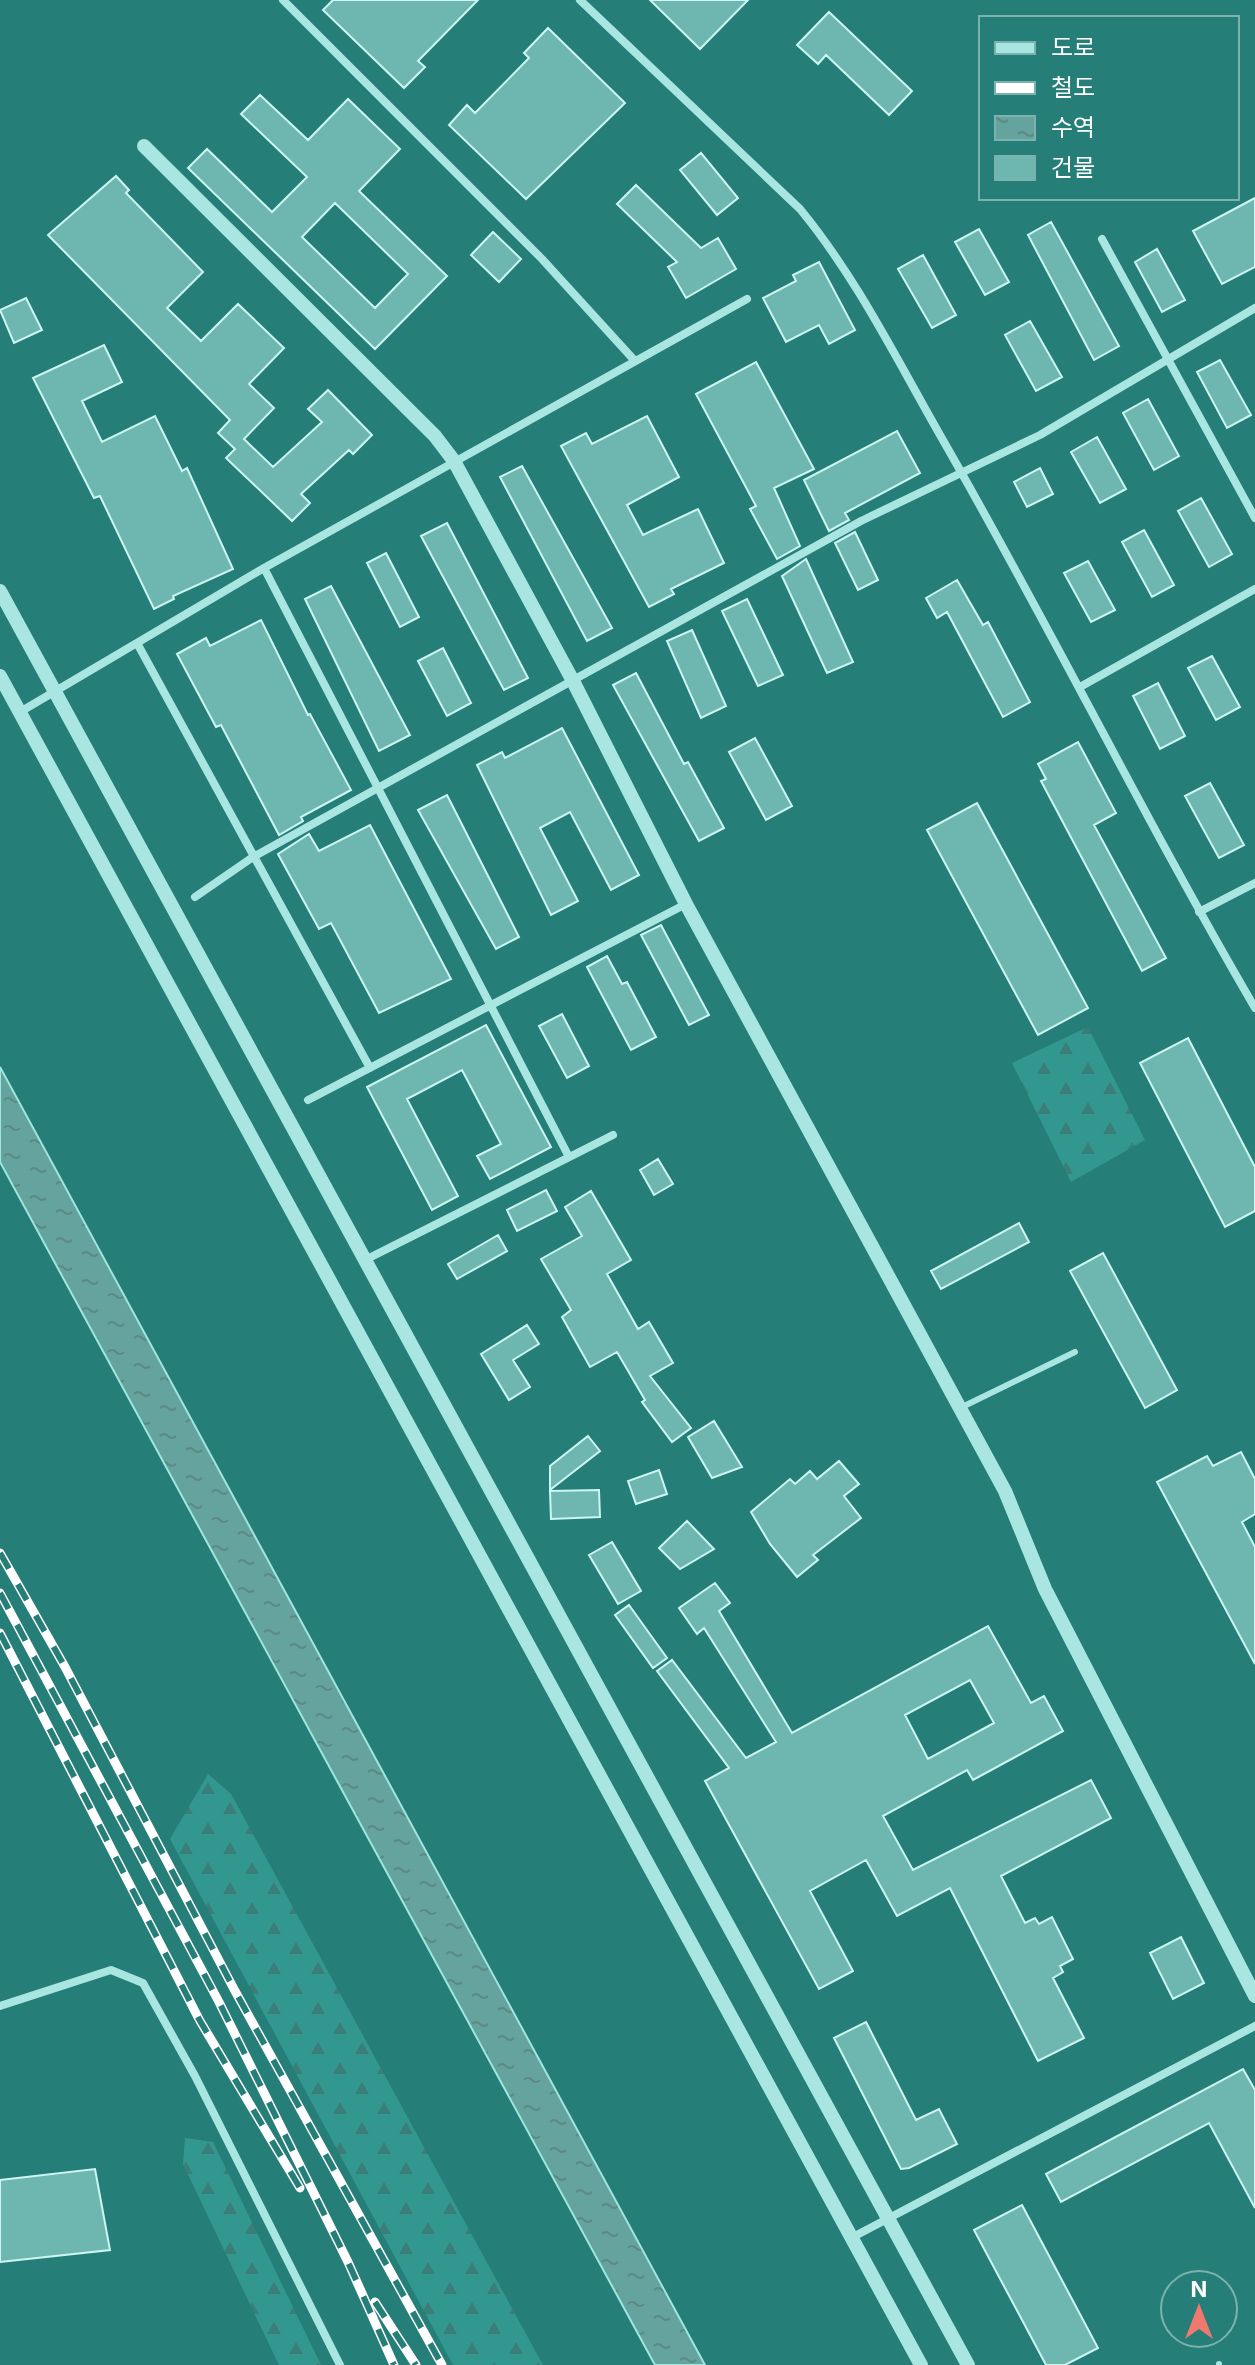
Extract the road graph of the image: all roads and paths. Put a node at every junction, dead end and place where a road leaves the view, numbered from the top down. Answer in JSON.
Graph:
{"nodes":[{"id":1,"x":580,"y":0,"type":"edge"},
{"id":2,"x":287,"y":1,"type":"edge"},
{"id":3,"x":144,"y":146,"type":"dead end"},
{"id":4,"x":1102,"y":239,"type":"dead end"},
{"id":5,"x":747,"y":299,"type":"dead end"},
{"id":6,"x":1255,"y":308,"type":"edge"},
{"id":7,"x":1168,"y":359,"type":"junction"},
{"id":8,"x":635,"y":361,"type":"junction"},
{"id":9,"x":454,"y":461,"type":"junction"},
{"id":10,"x":962,"y":473,"type":"junction"},
{"id":11,"x":1255,"y":518,"type":"edge"},
{"id":12,"x":264,"y":568,"type":"junction"},
{"id":13,"x":1255,"y":589,"type":"edge"},
{"id":14,"x":0,"y":591,"type":"edge"},
{"id":15,"x":137,"y":643,"type":"junction"},
{"id":16,"x":0,"y":676,"type":"edge"},
{"id":17,"x":573,"y":681,"type":"junction"},
{"id":18,"x":1080,"y":687,"type":"junction"},
{"id":19,"x":55,"y":692,"type":"junction"},
{"id":20,"x":20,"y":712,"type":"junction"},
{"id":21,"x":380,"y":787,"type":"junction"},
{"id":22,"x":253,"y":857,"type":"junction"},
{"id":23,"x":1255,"y":883,"type":"edge"},
{"id":24,"x":195,"y":897,"type":"dead end"},
{"id":25,"x":686,"y":904,"type":"junction"},
{"id":26,"x":1199,"y":912,"type":"junction"},
{"id":27,"x":493,"y":1005,"type":"junction"},
{"id":28,"x":1255,"y":1008,"type":"edge"},
{"id":29,"x":370,"y":1068,"type":"junction"},
{"id":30,"x":308,"y":1100,"type":"dead end"},
{"id":31,"x":613,"y":1135,"type":"dead end"},
{"id":32,"x":569,"y":1157,"type":"junction"},
{"id":33,"x":365,"y":1260,"type":"junction"},
{"id":34,"x":1075,"y":1352,"type":"dead end"},
{"id":35,"x":960,"y":1408,"type":"junction"},
{"id":36,"x":1255,"y":1996,"type":"edge"},
{"id":37,"x":0,"y":2006,"type":"edge"},
{"id":38,"x":1255,"y":2026,"type":"edge"},
{"id":39,"x":887,"y":2217,"type":"junction"},
{"id":40,"x":851,"y":2238,"type":"junction"},
{"id":41,"x":340,"y":2365,"type":"edge"},
{"id":42,"x":921,"y":2365,"type":"edge"},
{"id":43,"x":968,"y":2365,"type":"edge"}],
"edges":[{"from":1,"to":10,"type":"street"},
{"from":2,"to":8,"type":"street"},
{"from":3,"to":9,"type":"street"},
{"from":4,"to":7,"type":"street"},
{"from":5,"to":8,"type":"street"},
{"from":6,"to":7,"type":"street"},
{"from":7,"to":10,"type":"street"},
{"from":7,"to":11,"type":"street"},
{"from":8,"to":9,"type":"street"},
{"from":9,"to":12,"type":"street"},
{"from":9,"to":17,"type":"street"},
{"from":10,"to":17,"type":"street"},
{"from":10,"to":18,"type":"street"},
{"from":12,"to":15,"type":"street"},
{"from":12,"to":21,"type":"street"},
{"from":13,"to":18,"type":"street"},
{"from":14,"to":19,"type":"street"},
{"from":15,"to":19,"type":"street"},
{"from":15,"to":22,"type":"street"},
{"from":16,"to":20,"type":"street"},
{"from":17,"to":21,"type":"street"},
{"from":17,"to":25,"type":"street"},
{"from":18,"to":26,"type":"street"},
{"from":19,"to":20,"type":"street"},
{"from":19,"to":33,"type":"street"},
{"from":20,"to":40,"type":"street"},
{"from":21,"to":22,"type":"street"},
{"from":21,"to":27,"type":"street"},
{"from":22,"to":24,"type":"street"},
{"from":22,"to":29,"type":"street"},
{"from":23,"to":26,"type":"street"},
{"from":25,"to":27,"type":"street"},
{"from":25,"to":35,"type":"street"},
{"from":26,"to":28,"type":"street"},
{"from":27,"to":29,"type":"street"},
{"from":27,"to":32,"type":"street"},
{"from":29,"to":30,"type":"street"},
{"from":31,"to":32,"type":"street"},
{"from":32,"to":33,"type":"street"},
{"from":33,"to":39,"type":"street"},
{"from":34,"to":35,"type":"lane"},
{"from":35,"to":36,"type":"street"},
{"from":37,"to":41,"type":"street"},
{"from":38,"to":39,"type":"street"},
{"from":39,"to":40,"type":"street"},
{"from":39,"to":43,"type":"street"},
{"from":40,"to":42,"type":"street"}]}
